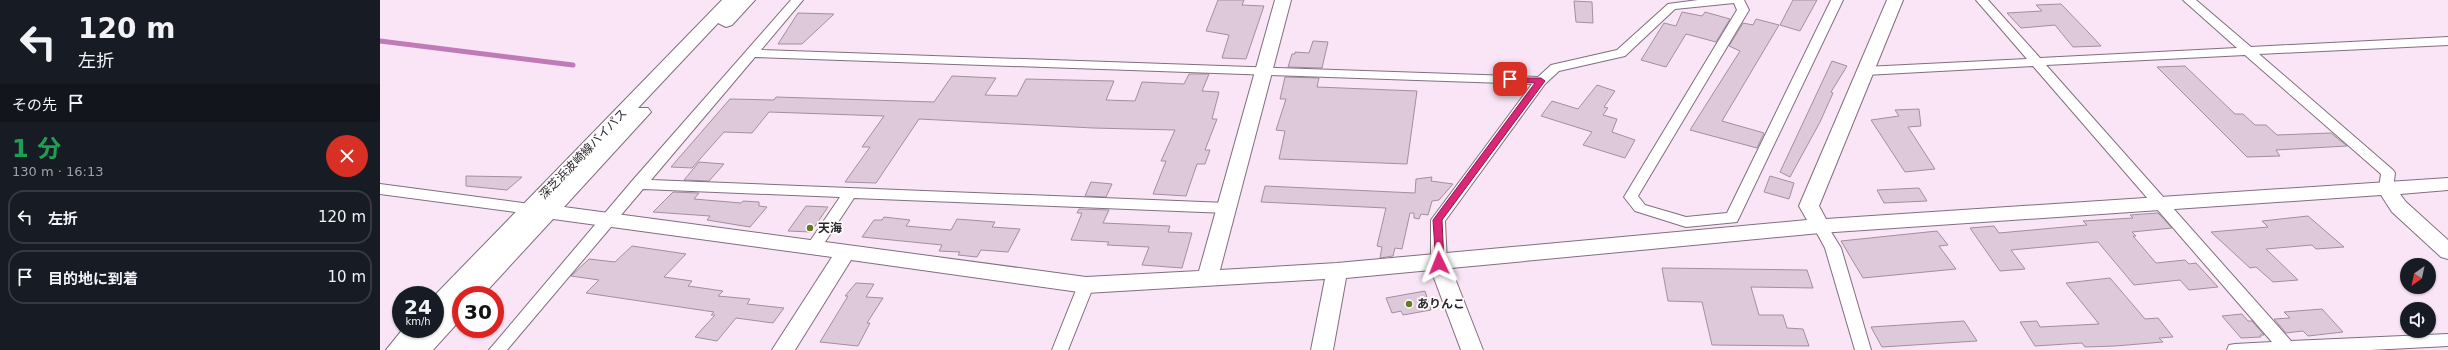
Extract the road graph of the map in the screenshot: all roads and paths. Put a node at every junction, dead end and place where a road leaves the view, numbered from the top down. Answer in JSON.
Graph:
{"nodes":[{"id":1,"x":731,"y":0,"type":"edge"},
{"id":2,"x":747,"y":0,"type":"edge"},
{"id":3,"x":797,"y":0,"type":"edge"},
{"id":4,"x":1283,"y":0,"type":"edge"},
{"id":5,"x":1733,"y":0,"type":"edge"},
{"id":6,"x":1738,"y":0,"type":"edge"},
{"id":7,"x":1836,"y":0,"type":"edge"},
{"id":8,"x":1895,"y":0,"type":"edge"},
{"id":9,"x":1982,"y":0,"type":"edge"},
{"id":10,"x":2189,"y":0,"type":"edge"},
{"id":11,"x":2448,"y":41,"type":"edge"},
{"id":12,"x":2248,"y":51,"type":"junction"},
{"id":13,"x":751,"y":53,"type":"junction"},
{"id":14,"x":2039,"y":63,"type":"junction"},
{"id":15,"x":1264,"y":70,"type":"junction"},
{"id":16,"x":1865,"y":71,"type":"junction"},
{"id":17,"x":1541,"y":81,"type":"junction"},
{"id":18,"x":637,"y":184,"type":"junction"},
{"id":19,"x":2448,"y":184,"type":"edge"},
{"id":20,"x":2386,"y":188,"type":"junction"},
{"id":21,"x":380,"y":189,"type":"edge"},
{"id":22,"x":850,"y":193,"type":"junction"},
{"id":23,"x":2160,"y":202,"type":"junction"},
{"id":24,"x":1227,"y":208,"type":"junction"},
{"id":25,"x":538,"y":211,"type":"junction"},
{"id":26,"x":606,"y":221,"type":"junction"},
{"id":27,"x":1820,"y":226,"type":"junction"},
{"id":28,"x":814,"y":247,"type":"junction"},
{"id":29,"x":846,"y":252,"type":"junction"},
{"id":30,"x":2448,"y":252,"type":"edge"},
{"id":31,"x":1439,"y":263,"type":"junction"},
{"id":32,"x":1337,"y":271,"type":"junction"},
{"id":33,"x":1207,"y":279,"type":"junction"},
{"id":34,"x":1086,"y":285,"type":"junction"},
{"id":35,"x":477,"y":286,"type":"edge"},
{"id":36,"x":444,"y":300,"type":"edge"},
{"id":37,"x":452,"y":315,"type":"edge"},
{"id":38,"x":407,"y":338,"type":"edge"},
{"id":39,"x":2448,"y":340,"type":"edge"},
{"id":40,"x":2286,"y":347,"type":"junction"},
{"id":41,"x":396,"y":350,"type":"edge"},
{"id":42,"x":419,"y":350,"type":"edge"},
{"id":43,"x":496,"y":350,"type":"edge"},
{"id":44,"x":783,"y":350,"type":"edge"},
{"id":45,"x":1060,"y":350,"type":"edge"},
{"id":46,"x":1322,"y":350,"type":"edge"},
{"id":47,"x":1472,"y":350,"type":"edge"},
{"id":48,"x":1863,"y":350,"type":"edge"},
{"id":49,"x":2235,"y":350,"type":"edge"}],
"edges":[{"from":1,"to":25,"type":"street","name":"深芝浜波崎線バイパス"},
{"from":2,"to":25,"type":"street","name":"深芝浜波崎線バイパス"},
{"from":3,"to":13,"type":"street"},
{"from":4,"to":15,"type":"street"},
{"from":5,"to":17,"type":"street"},
{"from":6,"to":7,"type":"street"},
{"from":8,"to":16,"type":"street"},
{"from":9,"to":14,"type":"street"},
{"from":10,"to":12,"type":"street"},
{"from":11,"to":12,"type":"street"},
{"from":12,"to":14,"type":"street"},
{"from":12,"to":20,"type":"street"},
{"from":13,"to":15,"type":"street"},
{"from":13,"to":18,"type":"street"},
{"from":14,"to":16,"type":"street"},
{"from":14,"to":23,"type":"street"},
{"from":15,"to":17,"type":"street"},
{"from":15,"to":24,"type":"street"},
{"from":16,"to":27,"type":"street"},
{"from":17,"to":31,"type":"street"},
{"from":18,"to":22,"type":"street"},
{"from":18,"to":26,"type":"street"},
{"from":19,"to":20,"type":"street"},
{"from":20,"to":23,"type":"street"},
{"from":20,"to":30,"type":"street"},
{"from":21,"to":25,"type":"street"},
{"from":22,"to":24,"type":"street"},
{"from":22,"to":28,"type":"street"},
{"from":23,"to":27,"type":"street"},
{"from":23,"to":40,"type":"street"},
{"from":24,"to":33,"type":"street"},
{"from":25,"to":26,"type":"street"},
{"from":25,"to":35,"type":"street","name":"深芝浜波崎線バイパス"},
{"from":25,"to":36,"type":"street","name":"深芝浜波崎線バイパス"},
{"from":26,"to":28,"type":"street"},
{"from":26,"to":43,"type":"street"},
{"from":27,"to":31,"type":"street"},
{"from":27,"to":48,"type":"street"},
{"from":28,"to":29,"type":"street"},
{"from":29,"to":34,"type":"street"},
{"from":29,"to":44,"type":"street"},
{"from":31,"to":32,"type":"street"},
{"from":31,"to":47,"type":"street"},
{"from":32,"to":33,"type":"street"},
{"from":32,"to":46,"type":"street"},
{"from":33,"to":34,"type":"street"},
{"from":34,"to":45,"type":"street"},
{"from":37,"to":42,"type":"street"},
{"from":38,"to":41,"type":"street"},
{"from":39,"to":40,"type":"street"},
{"from":40,"to":49,"type":"street"}]}
